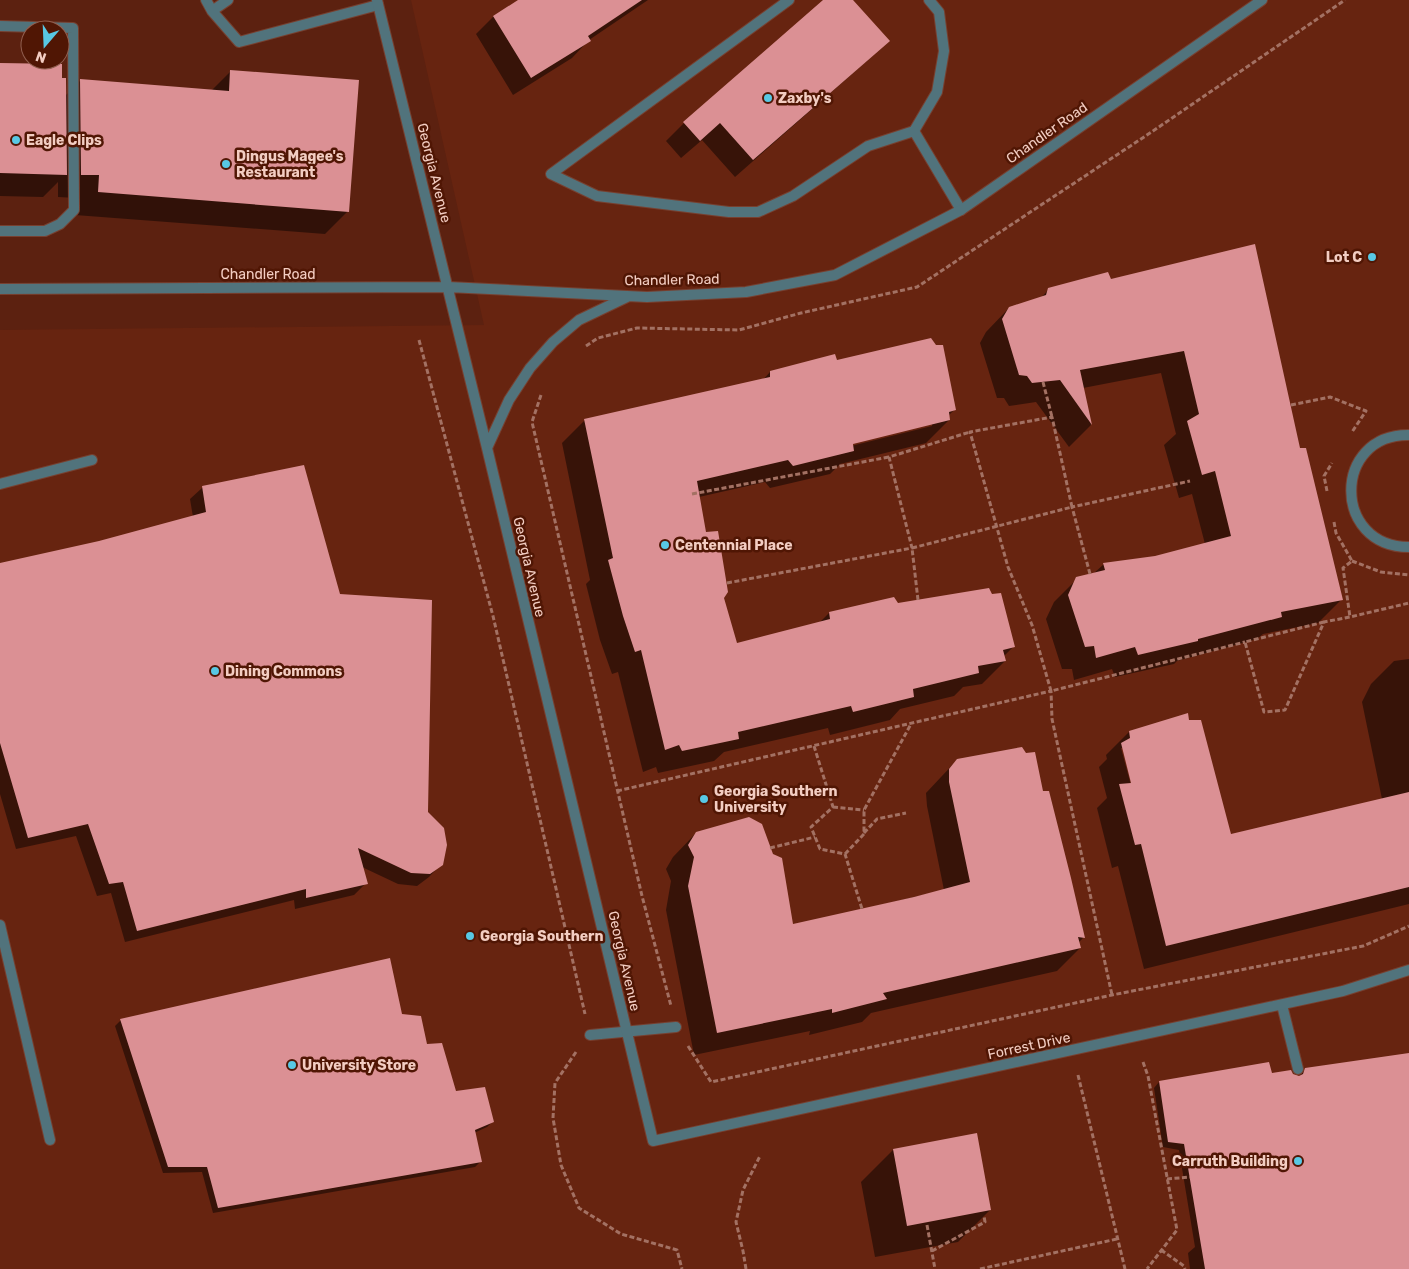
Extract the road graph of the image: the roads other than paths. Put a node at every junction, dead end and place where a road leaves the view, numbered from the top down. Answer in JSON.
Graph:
{"nodes":[{"id":1,"x":206,"y":0,"type":"edge"},
{"id":2,"x":228,"y":0,"type":"edge"},
{"id":3,"x":789,"y":0,"type":"edge"},
{"id":4,"x":929,"y":0,"type":"edge"},
{"id":5,"x":1262,"y":0,"type":"edge"},
{"id":6,"x":378,"y":2,"type":"edge"},
{"id":7,"x":212,"y":11,"type":"junction"},
{"id":8,"x":0,"y":26,"type":"edge"},
{"id":9,"x":914,"y":131,"type":"junction"},
{"id":10,"x":961,"y":210,"type":"junction"},
{"id":11,"x":0,"y":231,"type":"edge"},
{"id":12,"x":448,"y":287,"type":"junction"},
{"id":13,"x":0,"y":289,"type":"edge"},
{"id":14,"x":629,"y":296,"type":"junction"},
{"id":15,"x":1409,"y":435,"type":"edge"},
{"id":16,"x":487,"y":448,"type":"junction"},
{"id":17,"x":92,"y":460,"type":"dead end"},
{"id":18,"x":0,"y":484,"type":"edge"},
{"id":19,"x":1409,"y":547,"type":"edge"},
{"id":20,"x":0,"y":925,"type":"edge"},
{"id":21,"x":1409,"y":970,"type":"edge"},
{"id":22,"x":1282,"y":1005,"type":"junction"},
{"id":23,"x":676,"y":1027,"type":"road end"},
{"id":24,"x":627,"y":1032,"type":"junction"},
{"id":25,"x":590,"y":1035,"type":"road end"},
{"id":26,"x":1298,"y":1069,"type":"dead end"},
{"id":27,"x":50,"y":1140,"type":"dead end"},
{"id":28,"x":653,"y":1141,"type":"joint"}],
"edges":[{"from":1,"to":7,"type":"street"},
{"from":2,"to":7,"type":"street"},
{"from":3,"to":9,"type":"street"},
{"from":4,"to":9,"type":"street"},
{"from":5,"to":10,"type":"street","name":"Chandler Road"},
{"from":6,"to":7,"type":"street"},
{"from":6,"to":12,"type":"street","name":"Georgia Avenue"},
{"from":8,"to":11,"type":"street"},
{"from":9,"to":10,"type":"street"},
{"from":10,"to":14,"type":"street","name":"Chandler Road"},
{"from":12,"to":13,"type":"street","name":"Chandler Road"},
{"from":12,"to":14,"type":"street","name":"Chandler Road"},
{"from":12,"to":16,"type":"street","name":"Georgia Avenue"},
{"from":14,"to":16,"type":"street"},
{"from":15,"to":19,"type":"street"},
{"from":16,"to":24,"type":"street","name":"Georgia Avenue"},
{"from":17,"to":18,"type":"street"},
{"from":20,"to":27,"type":"street"},
{"from":21,"to":22,"type":"street","name":"Forrest Drive"},
{"from":22,"to":26,"type":"street"},
{"from":22,"to":28,"type":"street","name":"Forrest Drive"},
{"from":23,"to":24,"type":"street"},
{"from":24,"to":25,"type":"street"},
{"from":24,"to":28,"type":"street","name":"Georgia Avenue"}]}
